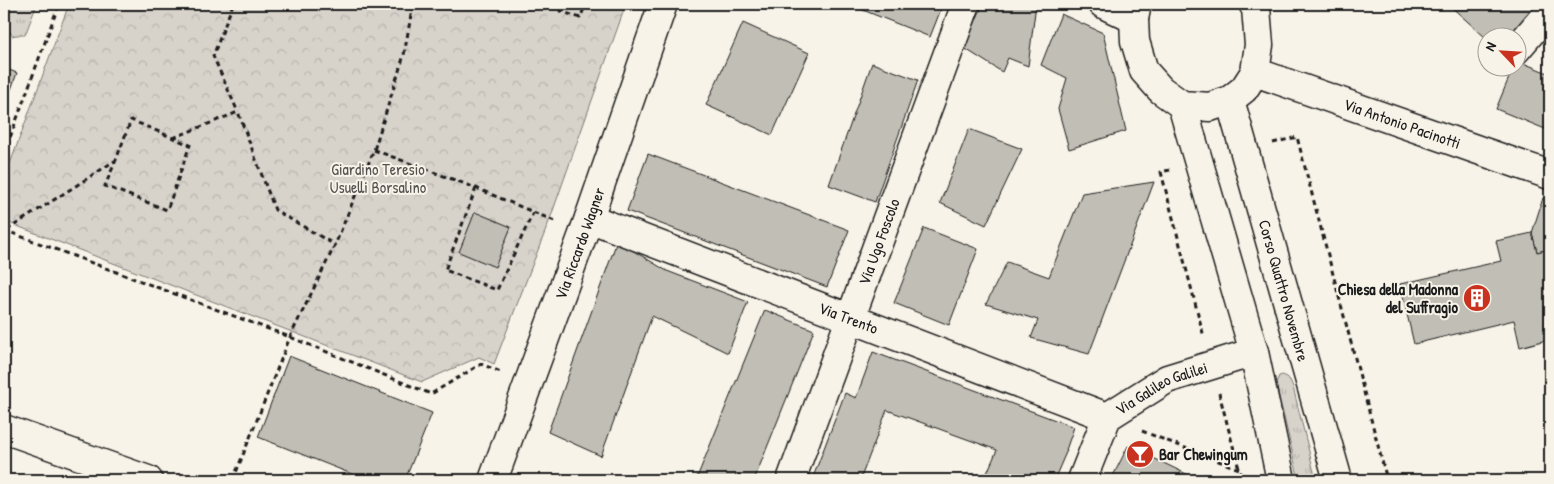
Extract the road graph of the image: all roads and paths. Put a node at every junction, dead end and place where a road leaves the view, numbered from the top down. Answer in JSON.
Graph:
{"nodes":[{"id":1,"x":59,"y":4,"type":"edge"},
{"id":2,"x":232,"y":4,"type":"edge"},
{"id":3,"x":413,"y":4,"type":"edge"},
{"id":4,"x":542,"y":4,"type":"edge"},
{"id":5,"x":586,"y":4,"type":"edge"},
{"id":6,"x":664,"y":4,"type":"edge"},
{"id":7,"x":966,"y":4,"type":"edge"},
{"id":8,"x":1103,"y":4,"type":"edge"},
{"id":9,"x":1256,"y":5,"type":"edge"},
{"id":10,"x":1550,"y":10,"type":"edge"},
{"id":11,"x":1135,"y":11,"type":"edge"},
{"id":12,"x":1526,"y":38,"type":"edge"},
{"id":13,"x":1255,"y":72,"type":"junction"},
{"id":14,"x":1230,"y":100,"type":"junction"},
{"id":15,"x":1182,"y":104,"type":"junction"},
{"id":16,"x":238,"y":112,"type":"junction"},
{"id":17,"x":173,"y":138,"type":"junction"},
{"id":18,"x":374,"y":150,"type":"junction"},
{"id":19,"x":4,"y":154,"type":"edge"},
{"id":20,"x":116,"y":160,"type":"junction"},
{"id":21,"x":1550,"y":175,"type":"edge"},
{"id":22,"x":476,"y":188,"type":"junction"},
{"id":23,"x":533,"y":213,"type":"junction"},
{"id":24,"x":586,"y":225,"type":"junction"},
{"id":25,"x":5,"y":230,"type":"edge"},
{"id":26,"x":335,"y":245,"type":"junction"},
{"id":27,"x":850,"y":320,"type":"junction"},
{"id":28,"x":290,"y":337,"type":"junction"},
{"id":29,"x":1254,"y":352,"type":"junction"},
{"id":30,"x":527,"y":387,"type":"junction"},
{"id":31,"x":1106,"y":417,"type":"junction"},
{"id":32,"x":4,"y":429,"type":"edge"},
{"id":33,"x":1239,"y":469,"type":"dead end"},
{"id":34,"x":4,"y":473,"type":"edge"},
{"id":35,"x":25,"y":480,"type":"edge"},
{"id":36,"x":148,"y":480,"type":"edge"},
{"id":37,"x":233,"y":480,"type":"edge"},
{"id":38,"x":493,"y":480,"type":"edge"},
{"id":39,"x":791,"y":480,"type":"edge"},
{"id":40,"x":1082,"y":480,"type":"edge"},
{"id":41,"x":1281,"y":480,"type":"edge"},
{"id":42,"x":1338,"y":480,"type":"edge"}],
"edges":[{"from":1,"to":19,"type":"path"},
{"from":2,"to":16,"type":"path"},
{"from":3,"to":18,"type":"path"},
{"from":4,"to":5,"type":"path"},
{"from":6,"to":24,"type":"street","name":"Via Riccardo Wagner"},
{"from":7,"to":27,"type":"street","name":"Via Ugo Foscolo"},
{"from":8,"to":11,"type":"street"},
{"from":9,"to":13,"type":"street"},
{"from":10,"to":12,"type":"street"},
{"from":11,"to":15,"type":"street"},
{"from":13,"to":14,"type":"street"},
{"from":13,"to":21,"type":"street","name":"Via Antonio Pacinotti"},
{"from":14,"to":15,"type":"street"},
{"from":14,"to":42,"type":"street","name":"Corso Quattro Novembre"},
{"from":15,"to":29,"type":"street"},
{"from":16,"to":17,"type":"path"},
{"from":16,"to":26,"type":"path"},
{"from":17,"to":20,"type":"path"},
{"from":17,"to":20,"type":"path"},
{"from":18,"to":22,"type":"path"},
{"from":18,"to":26,"type":"path"},
{"from":20,"to":25,"type":"path"},
{"from":22,"to":23,"type":"path"},
{"from":22,"to":23,"type":"path"},
{"from":23,"to":24,"type":"path"},
{"from":24,"to":27,"type":"street","name":"Via Trento"},
{"from":24,"to":30,"type":"street","name":"Via Riccardo Wagner"},
{"from":25,"to":28,"type":"path"},
{"from":26,"to":28,"type":"path"},
{"from":27,"to":31,"type":"street","name":"Via Trento"},
{"from":27,"to":39,"type":"street","name":"Via Ugo Foscolo"},
{"from":28,"to":30,"type":"path"},
{"from":28,"to":37,"type":"path"},
{"from":29,"to":31,"type":"street","name":"Via Galileo Galilei"},
{"from":29,"to":41,"type":"street"},
{"from":30,"to":38,"type":"street","name":"Via Riccardo Wagner"},
{"from":31,"to":33,"type":"path"},
{"from":31,"to":40,"type":"street","name":"Via Galileo Galilei"},
{"from":32,"to":36,"type":"street"},
{"from":34,"to":35,"type":"path"}]}
